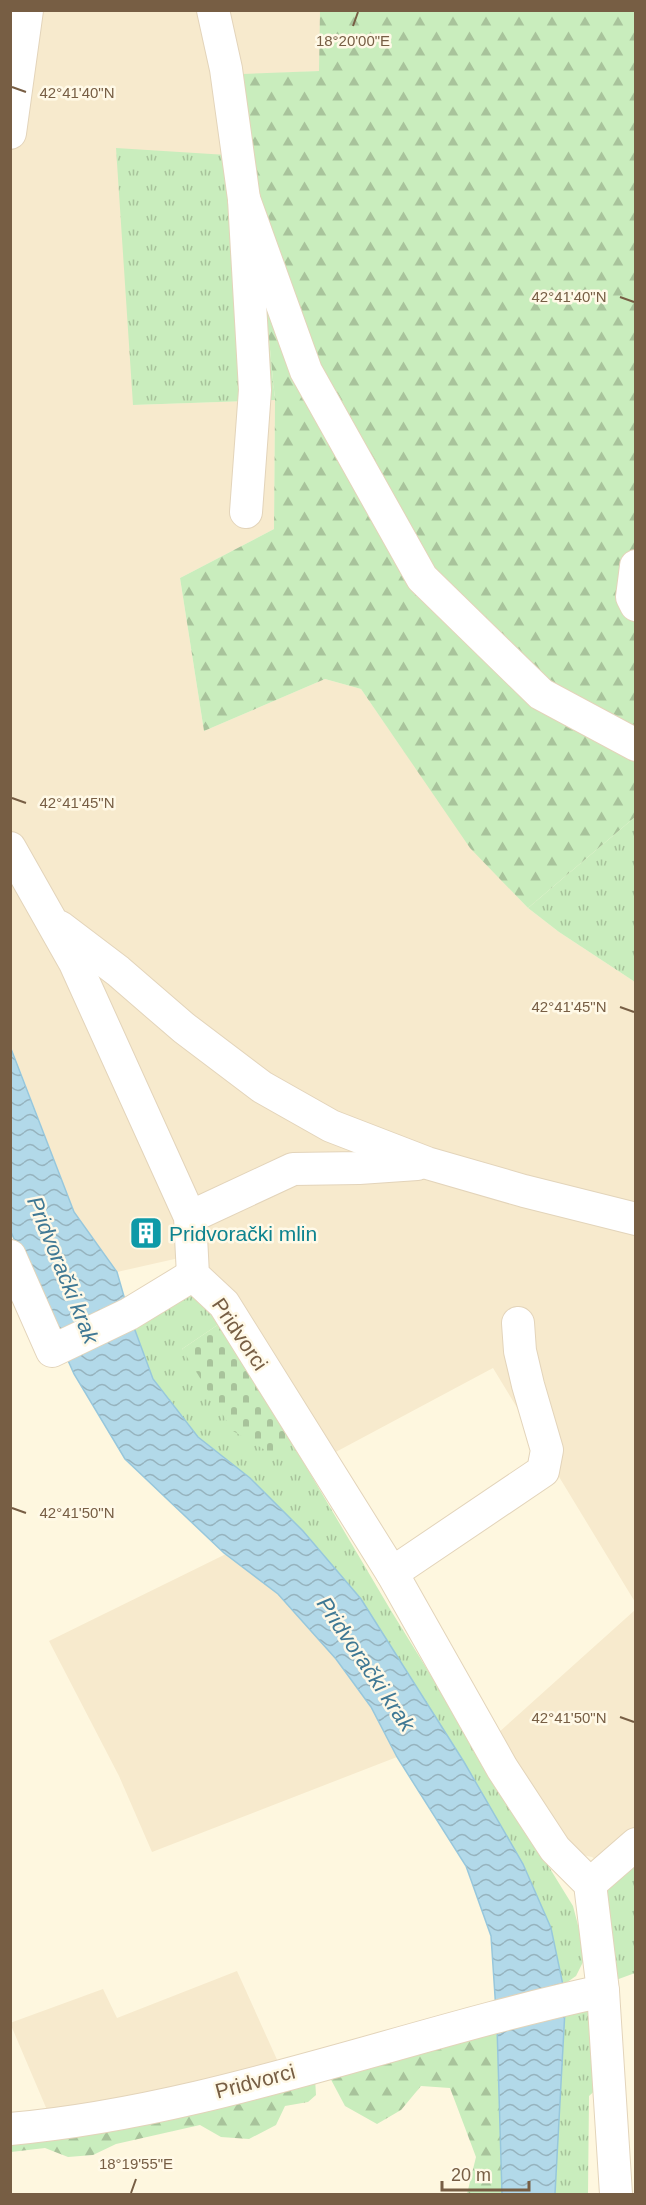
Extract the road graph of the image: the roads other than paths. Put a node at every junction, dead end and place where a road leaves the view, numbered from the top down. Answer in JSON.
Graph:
{"nodes":[{"id":1,"x":27,"y":10,"type":"edge"},
{"id":2,"x":213,"y":10,"type":"edge"},
{"id":3,"x":10,"y":133,"type":"edge"},
{"id":4,"x":244,"y":200,"type":"junction"},
{"id":5,"x":246,"y":512,"type":"dead end"},
{"id":6,"x":636,"y":566,"type":"edge"},
{"id":7,"x":636,"y":605,"type":"edge"},
{"id":8,"x":636,"y":745,"type":"edge"},
{"id":9,"x":10,"y":848,"type":"edge"},
{"id":10,"x":50,"y":919,"type":"junction"},
{"id":11,"x":427,"y":1163,"type":"junction"},
{"id":12,"x":189,"y":1217,"type":"junction"},
{"id":13,"x":636,"y":1219,"type":"edge"},
{"id":14,"x":10,"y":1256,"type":"edge"},
{"id":15,"x":193,"y":1275,"type":"junction"},
{"id":16,"x":519,"y":1323,"type":"dead end"},
{"id":17,"x":392,"y":1573,"type":"junction"},
{"id":18,"x":636,"y":1844,"type":"edge"},
{"id":19,"x":590,"y":1884,"type":"junction"},
{"id":20,"x":603,"y":1991,"type":"junction"},
{"id":21,"x":10,"y":2129,"type":"edge"},
{"id":22,"x":616,"y":2194,"type":"edge"}],
"edges":[{"from":1,"to":3,"type":"street"},
{"from":2,"to":4,"type":"street"},
{"from":4,"to":5,"type":"street"},
{"from":4,"to":8,"type":"street"},
{"from":6,"to":7,"type":"street"},
{"from":9,"to":10,"type":"street"},
{"from":10,"to":11,"type":"street"},
{"from":10,"to":12,"type":"street"},
{"from":11,"to":12,"type":"street"},
{"from":11,"to":13,"type":"street"},
{"from":12,"to":15,"type":"street"},
{"from":14,"to":15,"type":"street"},
{"from":15,"to":17,"type":"street","name":"Pridvorci"},
{"from":16,"to":17,"type":"street"},
{"from":17,"to":19,"type":"street","name":"Pridvorci"},
{"from":18,"to":19,"type":"street"},
{"from":19,"to":20,"type":"street"},
{"from":20,"to":21,"type":"street","name":"Pridvorci"},
{"from":20,"to":22,"type":"street"}]}
